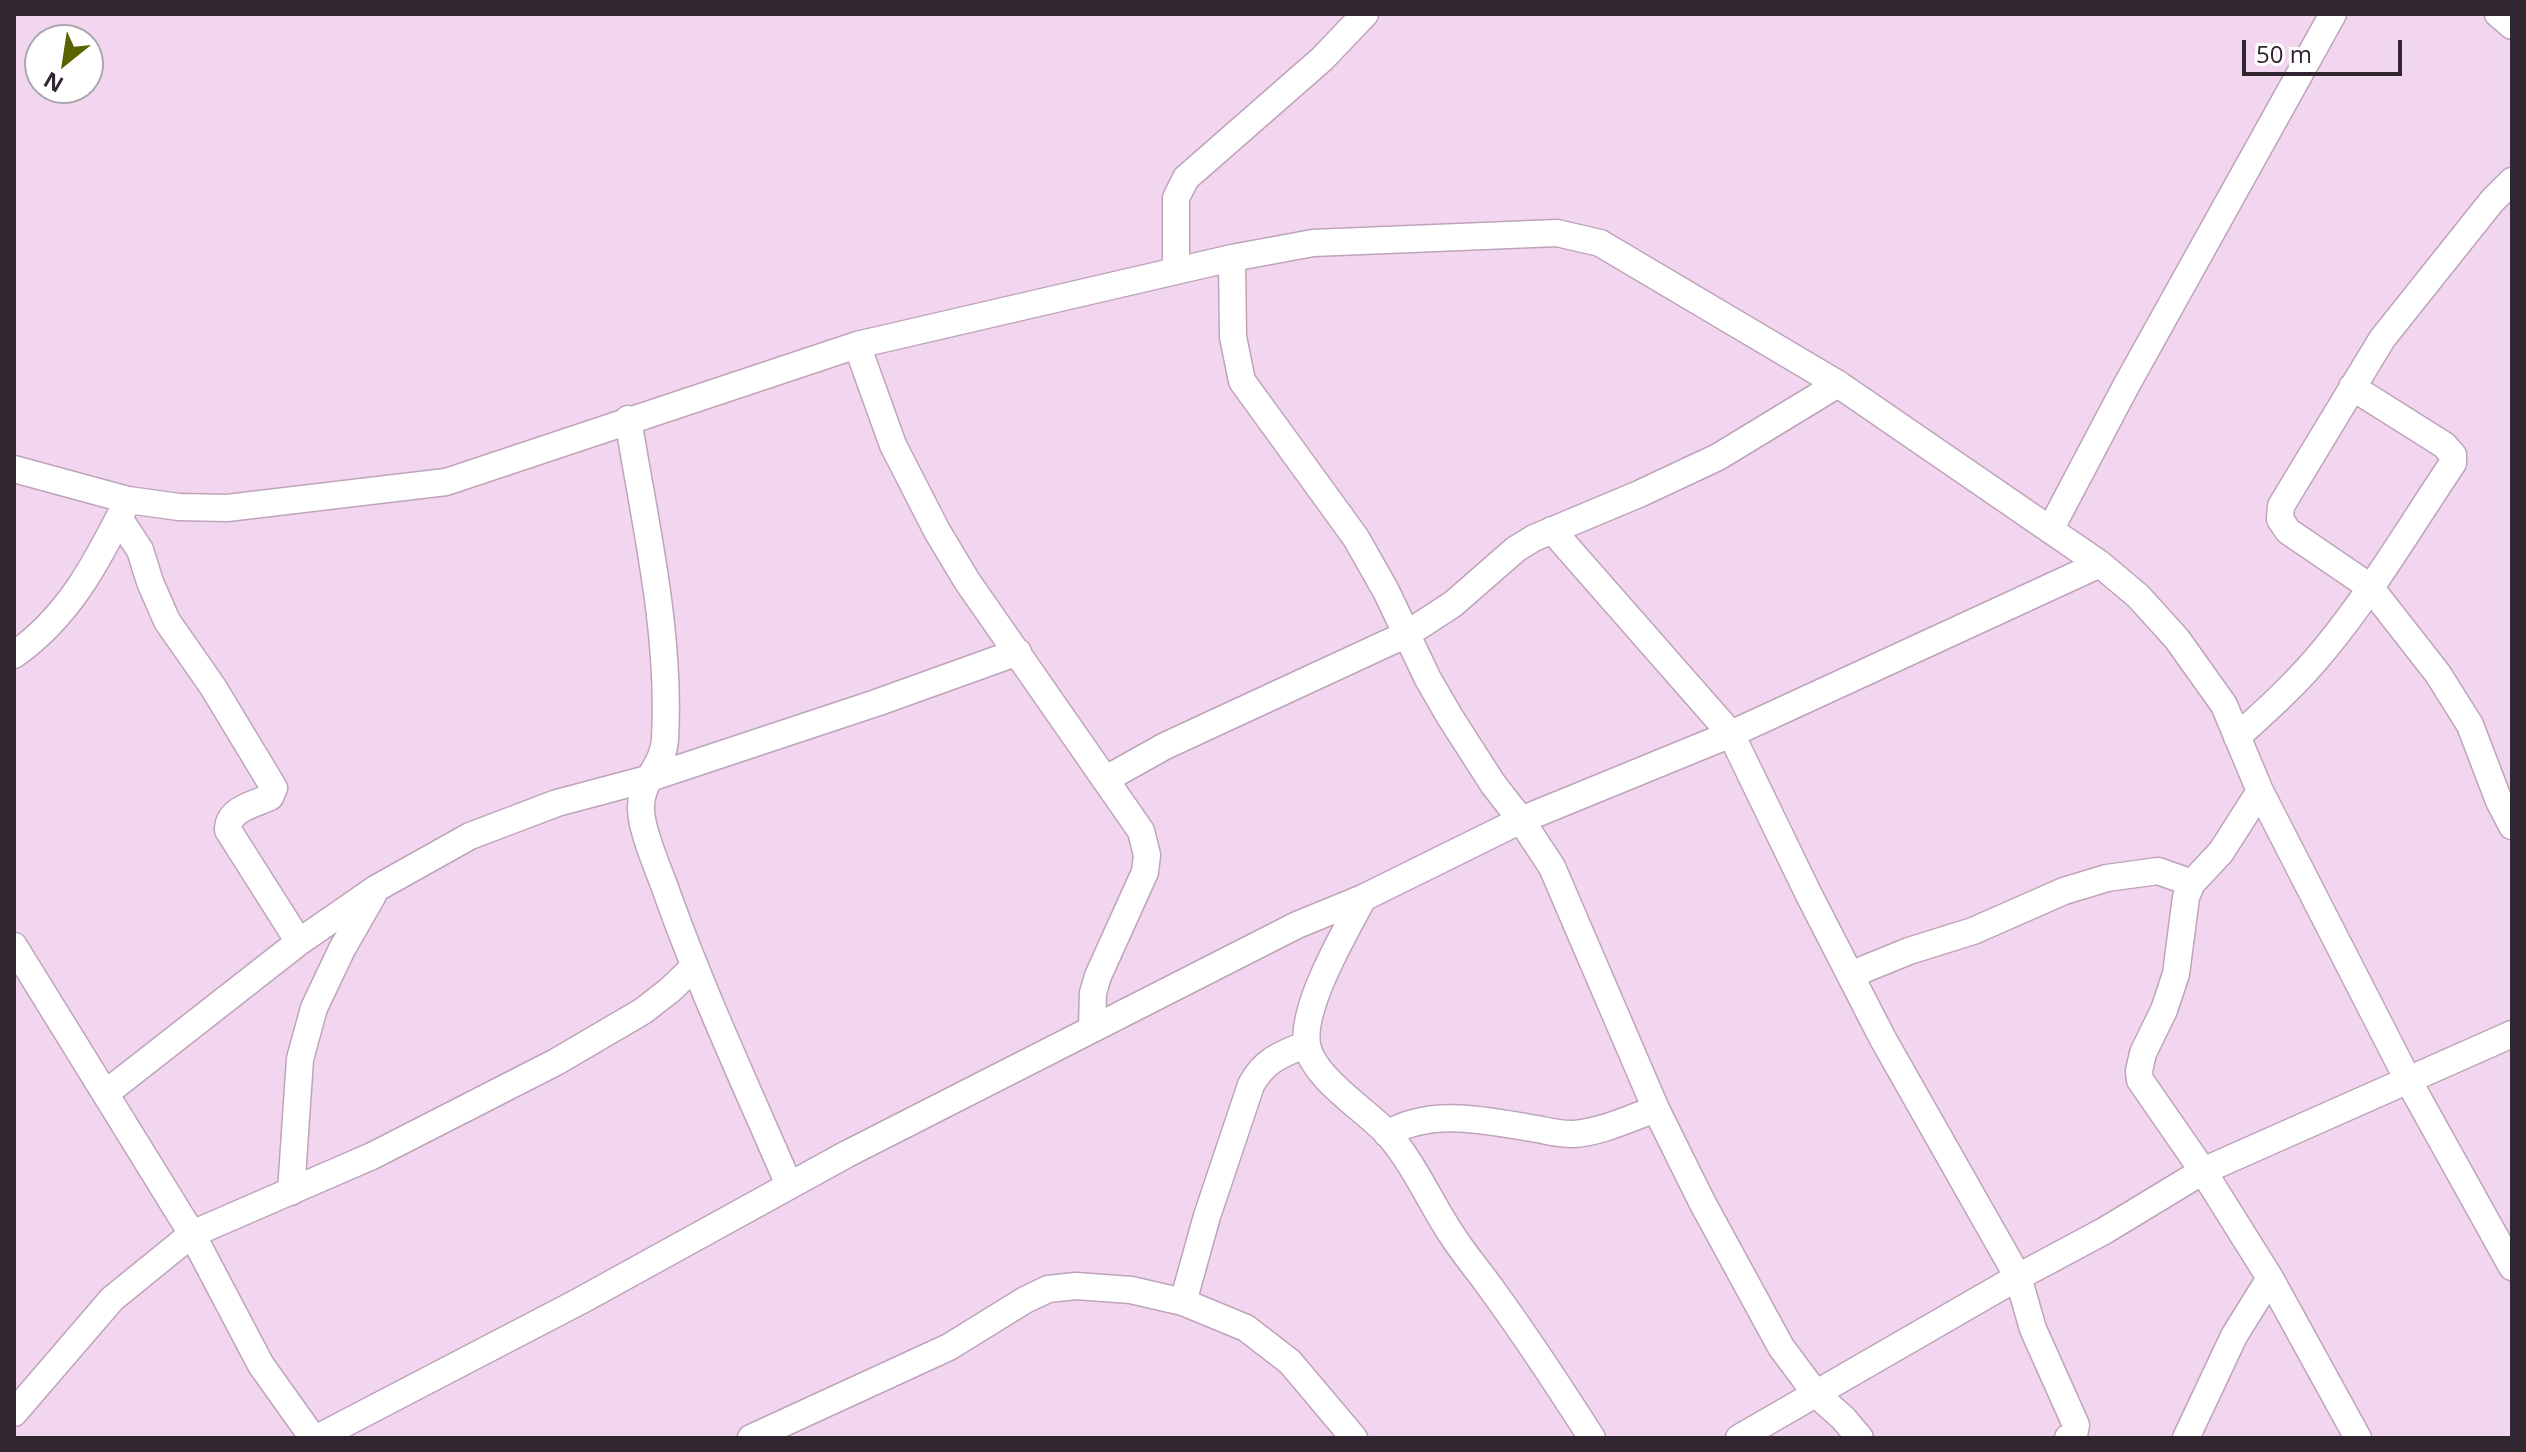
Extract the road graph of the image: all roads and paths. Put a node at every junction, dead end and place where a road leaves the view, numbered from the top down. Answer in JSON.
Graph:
{"nodes":[{"id":1,"x":1365,"y":14,"type":"edge"},
{"id":2,"x":2333,"y":14,"type":"edge"},
{"id":3,"x":2498,"y":14,"type":"edge"},
{"id":4,"x":2512,"y":26,"type":"edge"},
{"id":5,"x":2512,"y":181,"type":"edge"},
{"id":6,"x":1232,"y":258,"type":"junction"},
{"id":7,"x":1176,"y":271,"type":"junction"},
{"id":8,"x":857,"y":345,"type":"junction"},
{"id":9,"x":1838,"y":384,"type":"junction"},
{"id":10,"x":2352,"y":387,"type":"junction"},
{"id":11,"x":628,"y":419,"type":"junction"},
{"id":12,"x":14,"y":469,"type":"edge"},
{"id":13,"x":123,"y":509,"type":"junction"},
{"id":14,"x":1552,"y":530,"type":"junction"},
{"id":15,"x":2050,"y":530,"type":"junction"},
{"id":16,"x":2100,"y":564,"type":"junction"},
{"id":17,"x":2370,"y":587,"type":"junction"},
{"id":18,"x":1407,"y":634,"type":"junction"},
{"id":19,"x":1018,"y":652,"type":"junction"},
{"id":20,"x":14,"y":655,"type":"edge"},
{"id":21,"x":1731,"y":734,"type":"junction"},
{"id":22,"x":2237,"y":737,"type":"junction"},
{"id":23,"x":647,"y":779,"type":"junction"},
{"id":24,"x":1106,"y":779,"type":"junction"},
{"id":25,"x":2260,"y":791,"type":"junction"},
{"id":26,"x":1521,"y":820,"type":"junction"},
{"id":27,"x":2512,"y":826,"type":"edge"},
{"id":28,"x":2192,"y":883,"type":"junction"},
{"id":29,"x":377,"y":888,"type":"junction"},
{"id":30,"x":1363,"y":898,"type":"junction"},
{"id":31,"x":299,"y":942,"type":"junction"},
{"id":32,"x":14,"y":946,"type":"edge"},
{"id":33,"x":695,"y":966,"type":"junction"},
{"id":34,"x":1850,"y":975,"type":"junction"},
{"id":35,"x":1092,"y":1028,"type":"junction"},
{"id":36,"x":2512,"y":1034,"type":"edge"},
{"id":37,"x":1307,"y":1044,"type":"junction"},
{"id":38,"x":2408,"y":1080,"type":"junction"},
{"id":39,"x":106,"y":1093,"type":"junction"},
{"id":40,"x":1656,"y":1109,"type":"junction"},
{"id":41,"x":1387,"y":1134,"type":"junction"},
{"id":42,"x":2203,"y":1171,"type":"junction"},
{"id":43,"x":789,"y":1185,"type":"junction"},
{"id":44,"x":291,"y":1192,"type":"junction"},
{"id":45,"x":192,"y":1234,"type":"junction"},
{"id":46,"x":2512,"y":1267,"type":"edge"},
{"id":47,"x":2018,"y":1277,"type":"junction"},
{"id":48,"x":2270,"y":1278,"type":"junction"},
{"id":49,"x":1183,"y":1302,"type":"junction"},
{"id":50,"x":1816,"y":1394,"type":"junction"},
{"id":51,"x":14,"y":1413,"type":"edge"},
{"id":52,"x":315,"y":1438,"type":"edge"},
{"id":53,"x":751,"y":1438,"type":"edge"},
{"id":54,"x":1354,"y":1438,"type":"edge"},
{"id":55,"x":1592,"y":1438,"type":"edge"},
{"id":56,"x":1739,"y":1438,"type":"edge"},
{"id":57,"x":1860,"y":1438,"type":"edge"},
{"id":58,"x":2068,"y":1438,"type":"edge"},
{"id":59,"x":2186,"y":1438,"type":"edge"},
{"id":60,"x":2358,"y":1438,"type":"edge"}],
"edges":[{"from":1,"to":7,"type":"street"},
{"from":2,"to":15,"type":"street"},
{"from":3,"to":4,"type":"street"},
{"from":5,"to":10,"type":"street"},
{"from":6,"to":7,"type":"street"},
{"from":6,"to":9,"type":"street"},
{"from":6,"to":18,"type":"street"},
{"from":7,"to":8,"type":"street"},
{"from":8,"to":11,"type":"street"},
{"from":8,"to":19,"type":"street"},
{"from":9,"to":14,"type":"street"},
{"from":9,"to":15,"type":"street"},
{"from":10,"to":17,"type":"street"},
{"from":10,"to":17,"type":"street"},
{"from":11,"to":13,"type":"street"},
{"from":11,"to":23,"type":"street"},
{"from":12,"to":13,"type":"street"},
{"from":13,"to":20,"type":"street"},
{"from":13,"to":31,"type":"street"},
{"from":14,"to":18,"type":"street"},
{"from":14,"to":21,"type":"street"},
{"from":15,"to":16,"type":"street"},
{"from":16,"to":21,"type":"street"},
{"from":16,"to":22,"type":"street"},
{"from":17,"to":22,"type":"street"},
{"from":17,"to":27,"type":"street"},
{"from":18,"to":24,"type":"street"},
{"from":18,"to":26,"type":"street"},
{"from":19,"to":23,"type":"street"},
{"from":19,"to":24,"type":"street"},
{"from":21,"to":26,"type":"street"},
{"from":21,"to":34,"type":"street"},
{"from":22,"to":25,"type":"street"},
{"from":23,"to":29,"type":"street"},
{"from":23,"to":33,"type":"street"},
{"from":24,"to":35,"type":"street"},
{"from":25,"to":28,"type":"street"},
{"from":25,"to":38,"type":"street"},
{"from":26,"to":30,"type":"street"},
{"from":26,"to":40,"type":"street"},
{"from":28,"to":34,"type":"street"},
{"from":28,"to":42,"type":"street"},
{"from":29,"to":31,"type":"street"},
{"from":29,"to":44,"type":"street"},
{"from":30,"to":35,"type":"street"},
{"from":30,"to":37,"type":"street"},
{"from":31,"to":39,"type":"street"},
{"from":32,"to":39,"type":"street"},
{"from":33,"to":43,"type":"street"},
{"from":33,"to":44,"type":"street"},
{"from":34,"to":47,"type":"street"},
{"from":35,"to":43,"type":"street"},
{"from":36,"to":38,"type":"street"},
{"from":37,"to":41,"type":"street"},
{"from":37,"to":49,"type":"street"},
{"from":38,"to":42,"type":"street"},
{"from":38,"to":46,"type":"street"},
{"from":39,"to":45,"type":"street"},
{"from":40,"to":41,"type":"street"},
{"from":40,"to":50,"type":"street"},
{"from":41,"to":55,"type":"street"},
{"from":42,"to":47,"type":"street"},
{"from":42,"to":48,"type":"street"},
{"from":43,"to":52,"type":"street"},
{"from":44,"to":45,"type":"street"},
{"from":45,"to":51,"type":"street"},
{"from":45,"to":52,"type":"street"},
{"from":47,"to":50,"type":"street"},
{"from":47,"to":58,"type":"street"},
{"from":48,"to":59,"type":"street"},
{"from":48,"to":60,"type":"street"},
{"from":49,"to":53,"type":"street"},
{"from":49,"to":54,"type":"street"},
{"from":50,"to":56,"type":"street"},
{"from":50,"to":57,"type":"street"}]}
